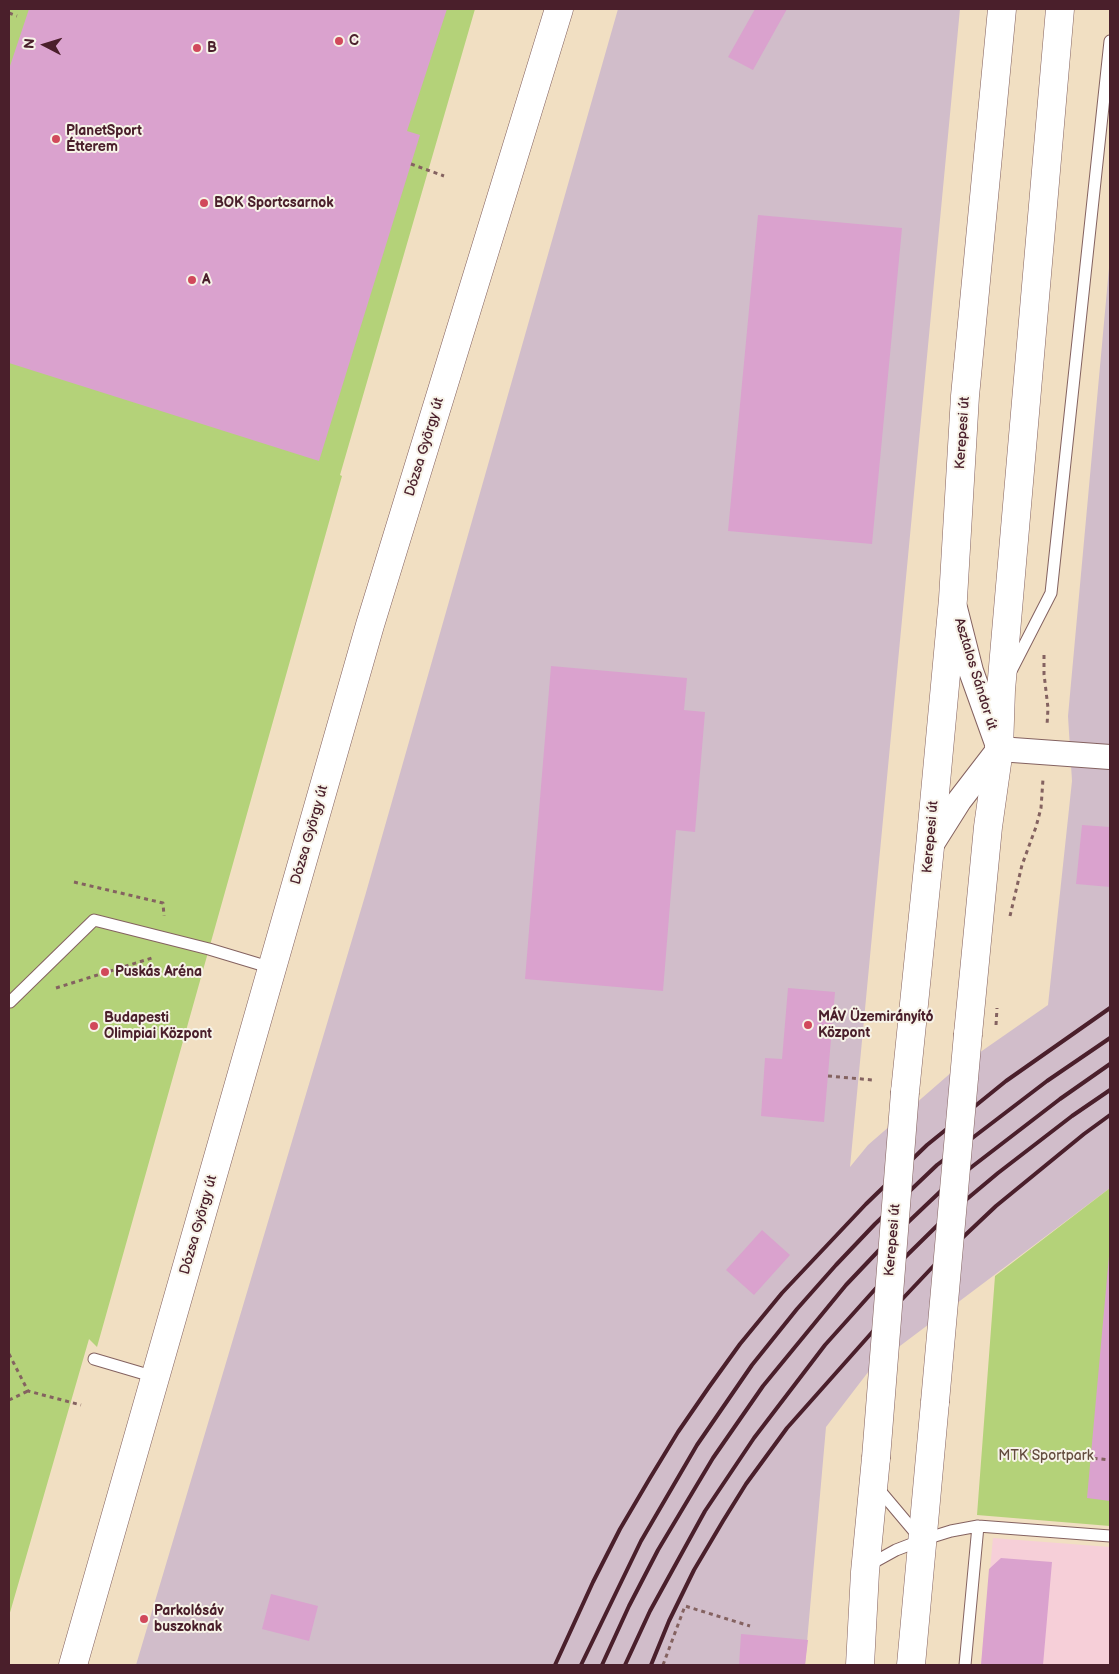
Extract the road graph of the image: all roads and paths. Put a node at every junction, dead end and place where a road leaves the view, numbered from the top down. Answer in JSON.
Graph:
{"nodes":[{"id":1,"x":559,"y":9,"type":"edge"},
{"id":2,"x":1002,"y":9,"type":"edge"},
{"id":3,"x":1060,"y":9,"type":"edge"},
{"id":4,"x":9,"y":13,"type":"edge"},
{"id":5,"x":17,"y":16,"type":"dead end"},
{"id":6,"x":1110,"y":41,"type":"edge"},
{"id":7,"x":1109,"y":60,"type":"edge"},
{"id":8,"x":411,"y":164,"type":"dead end"},
{"id":9,"x":444,"y":176,"type":"dead end"},
{"id":10,"x":953,"y":599,"type":"junction"},
{"id":11,"x":1044,"y":648,"type":"dead end"},
{"id":12,"x":1001,"y":690,"type":"junction"},
{"id":13,"x":999,"y":749,"type":"junction"},
{"id":14,"x":1046,"y":753,"type":"junction"},
{"id":15,"x":1110,"y":757,"type":"edge"},
{"id":16,"x":930,"y":847,"type":"junction"},
{"id":17,"x":74,"y":882,"type":"dead end"},
{"id":18,"x":163,"y":904,"type":"dead end"},
{"id":19,"x":1010,"y":919,"type":"dead end"},
{"id":20,"x":158,"y":956,"type":"dead end"},
{"id":21,"x":272,"y":968,"type":"junction"},
{"id":22,"x":998,"y":1000,"type":"dead end"},
{"id":23,"x":10,"y":1002,"type":"joint"},
{"id":24,"x":997,"y":1008,"type":"dead end"},
{"id":25,"x":828,"y":1076,"type":"dead end"},
{"id":26,"x":873,"y":1080,"type":"dead end"},
{"id":27,"x":9,"y":1354,"type":"edge"},
{"id":28,"x":94,"y":1359,"type":"dead end"},
{"id":29,"x":155,"y":1378,"type":"junction"},
{"id":30,"x":28,"y":1391,"type":"junction"},
{"id":31,"x":9,"y":1400,"type":"edge"},
{"id":32,"x":81,"y":1405,"type":"dead end"},
{"id":33,"x":1006,"y":1449,"type":"dead end"},
{"id":34,"x":1110,"y":1460,"type":"edge"},
{"id":35,"x":875,"y":1471,"type":"junction"},
{"id":36,"x":978,"y":1526,"type":"junction"},
{"id":37,"x":1110,"y":1536,"type":"edge"},
{"id":38,"x":922,"y":1540,"type":"junction"},
{"id":39,"x":866,"y":1567,"type":"junction"},
{"id":40,"x":750,"y":1626,"type":"dead end"},
{"id":41,"x":74,"y":1665,"type":"edge"},
{"id":42,"x":663,"y":1665,"type":"edge"},
{"id":43,"x":860,"y":1665,"type":"edge"},
{"id":44,"x":911,"y":1665,"type":"edge"},
{"id":45,"x":964,"y":1665,"type":"edge"}],
"edges":[{"from":1,"to":21,"type":"main road","name":"Dózsa György út"},
{"from":2,"to":10,"type":"main road","name":"Kerepesi út"},
{"from":3,"to":12,"type":"main road"},
{"from":4,"to":5,"type":"path"},
{"from":6,"to":7,"type":"lane"},
{"from":7,"to":12,"type":"lane"},
{"from":8,"to":9,"type":"path"},
{"from":10,"to":13,"type":"street","name":"Asztalos Sándor út"},
{"from":10,"to":16,"type":"main road","name":"Kerepesi út"},
{"from":11,"to":14,"type":"path"},
{"from":12,"to":13,"type":"main road"},
{"from":13,"to":14,"type":"street","name":"Asztalos Sándor út"},
{"from":13,"to":16,"type":"street","name":"Asztalos Sándor út"},
{"from":13,"to":38,"type":"main road","bridge":true},
{"from":14,"to":15,"type":"street","name":"Asztalos Sándor út"},
{"from":14,"to":19,"type":"path"},
{"from":16,"to":35,"type":"main road","name":"Kerepesi út","bridge":true},
{"from":17,"to":18,"type":"path"},
{"from":20,"to":23,"type":"path"},
{"from":21,"to":23,"type":"lane"},
{"from":21,"to":29,"type":"main road","name":"Dózsa György út"},
{"from":22,"to":24,"type":"path"},
{"from":25,"to":26,"type":"path"},
{"from":27,"to":30,"type":"path"},
{"from":28,"to":29,"type":"lane"},
{"from":29,"to":41,"type":"main road","name":"Dózsa György út"},
{"from":30,"to":31,"type":"path"},
{"from":30,"to":32,"type":"path"},
{"from":33,"to":34,"type":"path"},
{"from":35,"to":38,"type":"lane"},
{"from":35,"to":39,"type":"main road","name":"Kerepesi út"},
{"from":36,"to":37,"type":"lane"},
{"from":36,"to":38,"type":"lane"},
{"from":36,"to":45,"type":"lane"},
{"from":38,"to":39,"type":"lane"},
{"from":38,"to":44,"type":"main road"},
{"from":39,"to":43,"type":"main road","name":"Kerepesi út"},
{"from":40,"to":42,"type":"path"}]}
